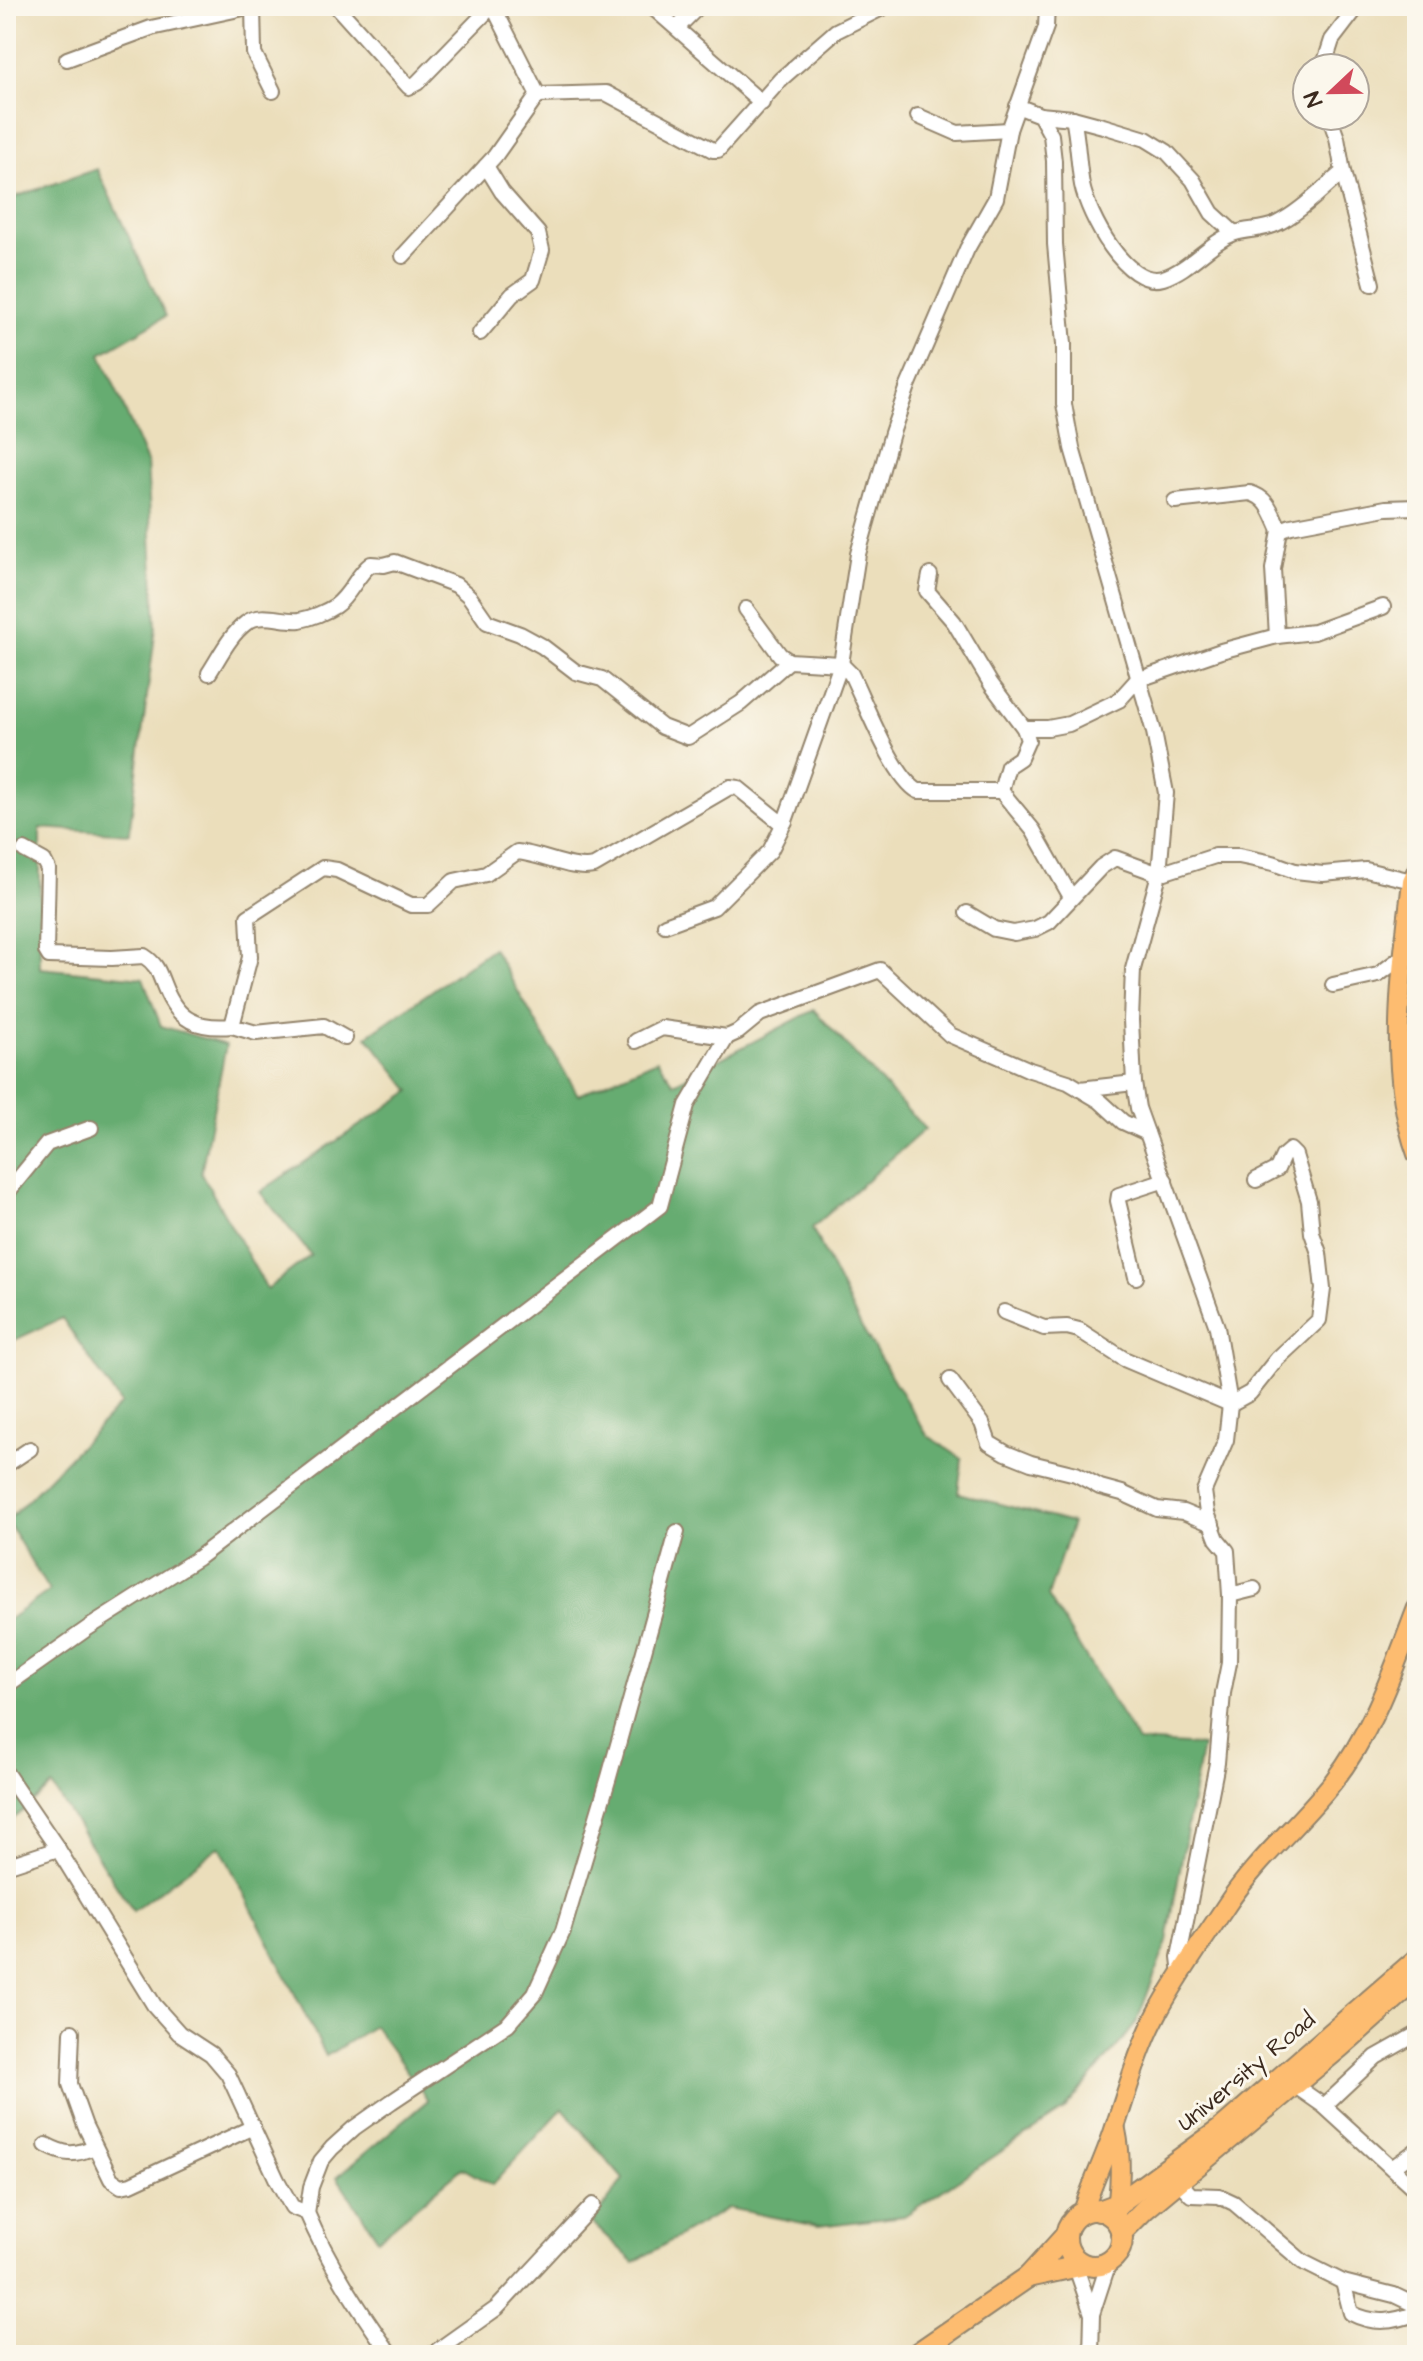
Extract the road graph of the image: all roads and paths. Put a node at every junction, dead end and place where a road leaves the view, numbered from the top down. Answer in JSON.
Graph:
{"nodes":[{"id":1,"x":253,"y":6,"type":"edge"},
{"id":2,"x":492,"y":6,"type":"edge"},
{"id":3,"x":651,"y":6,"type":"edge"},
{"id":4,"x":699,"y":6,"type":"edge"},
{"id":5,"x":886,"y":6,"type":"edge"},
{"id":6,"x":1047,"y":6,"type":"edge"},
{"id":7,"x":1358,"y":6,"type":"edge"},
{"id":8,"x":337,"y":7,"type":"edge"},
{"id":9,"x":678,"y":27,"type":"junction"},
{"id":10,"x":1328,"y":52,"type":"edge"},
{"id":11,"x":67,"y":59,"type":"dead end"},
{"id":12,"x":273,"y":91,"type":"dead end"},
{"id":13,"x":538,"y":95,"type":"junction"},
{"id":14,"x":762,"y":103,"type":"junction"},
{"id":15,"x":1017,"y":106,"type":"junction"},
{"id":16,"x":1040,"y":115,"type":"junction"},
{"id":17,"x":918,"y":116,"type":"dead end"},
{"id":18,"x":1073,"y":118,"type":"junction"},
{"id":19,"x":1009,"y":130,"type":"junction"},
{"id":20,"x":1335,"y":132,"type":"edge"},
{"id":21,"x":486,"y":166,"type":"junction"},
{"id":22,"x":1343,"y":172,"type":"junction"},
{"id":23,"x":1234,"y":233,"type":"junction"},
{"id":24,"x":403,"y":256,"type":"dead end"},
{"id":25,"x":1372,"y":284,"type":"dead end"},
{"id":26,"x":480,"y":333,"type":"dead end"},
{"id":27,"x":1175,"y":501,"type":"dead end"},
{"id":28,"x":1417,"y":507,"type":"edge"},
{"id":29,"x":1280,"y":530,"type":"junction"},
{"id":30,"x":930,"y":575,"type":"dead end"},
{"id":31,"x":1383,"y":607,"type":"dead end"},
{"id":32,"x":746,"y":609,"type":"dead end"},
{"id":33,"x":1277,"y":636,"type":"junction"},
{"id":34,"x":789,"y":661,"type":"junction"},
{"id":35,"x":841,"y":664,"type":"junction"},
{"id":36,"x":209,"y":673,"type":"dead end"},
{"id":37,"x":1137,"y":680,"type":"junction"},
{"id":38,"x":1024,"y":728,"type":"junction"},
{"id":39,"x":1001,"y":791,"type":"junction"},
{"id":40,"x":785,"y":821,"type":"junction"},
{"id":41,"x":24,"y":850,"type":"dead end"},
{"id":42,"x":1159,"y":874,"type":"junction"},
{"id":43,"x":1414,"y":875,"type":"edge"},
{"id":44,"x":1071,"y":897,"type":"junction"},
{"id":45,"x":967,"y":913,"type":"dead end"},
{"id":46,"x":665,"y":925,"type":"dead end"},
{"id":47,"x":1411,"y":938,"type":"edge"},
{"id":48,"x":1402,"y":957,"type":"junction"},
{"id":49,"x":1333,"y":985,"type":"dead end"},
{"id":50,"x":232,"y":1026,"type":"junction"},
{"id":51,"x":727,"y":1037,"type":"junction"},
{"id":52,"x":345,"y":1038,"type":"dead end"},
{"id":53,"x":636,"y":1041,"type":"dead end"},
{"id":54,"x":1409,"y":1056,"type":"edge"},
{"id":55,"x":1134,"y":1083,"type":"junction"},
{"id":56,"x":1080,"y":1089,"type":"junction"},
{"id":57,"x":91,"y":1128,"type":"dead end"},
{"id":58,"x":1147,"y":1133,"type":"junction"},
{"id":59,"x":1417,"y":1154,"type":"edge"},
{"id":60,"x":1165,"y":1180,"type":"junction"},
{"id":61,"x":1256,"y":1180,"type":"dead end"},
{"id":62,"x":6,"y":1194,"type":"edge"},
{"id":63,"x":1136,"y":1277,"type":"dead end"},
{"id":64,"x":1004,"y":1312,"type":"dead end"},
{"id":65,"x":950,"y":1380,"type":"dead end"},
{"id":66,"x":1230,"y":1404,"type":"junction"},
{"id":67,"x":30,"y":1449,"type":"dead end"},
{"id":68,"x":6,"y":1465,"type":"edge"},
{"id":69,"x":1212,"y":1524,"type":"junction"},
{"id":70,"x":677,"y":1532,"type":"dead end"},
{"id":71,"x":1254,"y":1589,"type":"dead end"},
{"id":72,"x":1230,"y":1595,"type":"junction"},
{"id":73,"x":1417,"y":1608,"type":"edge"},
{"id":74,"x":6,"y":1686,"type":"edge"},
{"id":75,"x":6,"y":1773,"type":"edge"},
{"id":76,"x":58,"y":1849,"type":"junction"},
{"id":77,"x":6,"y":1866,"type":"edge"},
{"id":78,"x":1417,"y":1959,"type":"edge"},
{"id":79,"x":1181,"y":1974,"type":"junction"},
{"id":80,"x":1417,"y":1979,"type":"edge"},
{"id":81,"x":72,"y":2032,"type":"dead end"},
{"id":82,"x":1417,"y":2034,"type":"edge"},
{"id":83,"x":1294,"y":2085,"type":"junction"},
{"id":84,"x":1324,"y":2106,"type":"junction"},
{"id":85,"x":253,"y":2127,"type":"junction"},
{"id":86,"x":1116,"y":2127,"type":"junction"},
{"id":87,"x":46,"y":2145,"type":"dead end"},
{"id":88,"x":94,"y":2147,"type":"junction"},
{"id":89,"x":1417,"y":2150,"type":"edge"},
{"id":90,"x":1392,"y":2168,"type":"junction"},
{"id":91,"x":1180,"y":2183,"type":"junction"},
{"id":92,"x":1417,"y":2191,"type":"edge"},
{"id":93,"x":593,"y":2205,"type":"dead end"},
{"id":94,"x":307,"y":2213,"type":"junction"},
{"id":95,"x":1107,"y":2216,"type":"junction"},
{"id":96,"x":1066,"y":2235,"type":"junction"},
{"id":97,"x":1077,"y":2262,"type":"junction"},
{"id":98,"x":1109,"y":2262,"type":"junction"},
{"id":99,"x":1028,"y":2277,"type":"junction"},
{"id":100,"x":1343,"y":2282,"type":"junction"},
{"id":101,"x":1417,"y":2306,"type":"edge"},
{"id":102,"x":1417,"y":2313,"type":"edge"},
{"id":103,"x":1092,"y":2314,"type":"junction"},
{"id":104,"x":391,"y":2355,"type":"edge"},
{"id":105,"x":431,"y":2355,"type":"edge"},
{"id":106,"x":915,"y":2355,"type":"edge"},
{"id":107,"x":1091,"y":2355,"type":"edge"}],
"edges":[{"from":1,"to":11,"type":"street"},
{"from":1,"to":12,"type":"street"},
{"from":2,"to":8,"type":"street"},
{"from":2,"to":13,"type":"street"},
{"from":3,"to":9,"type":"street"},
{"from":4,"to":9,"type":"street"},
{"from":5,"to":14,"type":"street"},
{"from":6,"to":15,"type":"street"},
{"from":7,"to":10,"type":"street"},
{"from":9,"to":14,"type":"street"},
{"from":13,"to":14,"type":"street"},
{"from":13,"to":21,"type":"street"},
{"from":15,"to":16,"type":"street"},
{"from":15,"to":19,"type":"street"},
{"from":16,"to":18,"type":"street"},
{"from":16,"to":37,"type":"street"},
{"from":17,"to":19,"type":"street"},
{"from":18,"to":23,"type":"street"},
{"from":18,"to":23,"type":"street"},
{"from":19,"to":35,"type":"street"},
{"from":20,"to":22,"type":"street"},
{"from":21,"to":24,"type":"street"},
{"from":21,"to":26,"type":"street"},
{"from":22,"to":23,"type":"street"},
{"from":22,"to":25,"type":"street"},
{"from":27,"to":29,"type":"street"},
{"from":28,"to":29,"type":"street"},
{"from":29,"to":33,"type":"street"},
{"from":30,"to":38,"type":"street"},
{"from":31,"to":33,"type":"street"},
{"from":32,"to":34,"type":"street"},
{"from":33,"to":37,"type":"street"},
{"from":34,"to":35,"type":"street"},
{"from":34,"to":36,"type":"street"},
{"from":35,"to":39,"type":"street"},
{"from":35,"to":40,"type":"street"},
{"from":37,"to":38,"type":"street"},
{"from":37,"to":42,"type":"street"},
{"from":38,"to":39,"type":"street"},
{"from":39,"to":44,"type":"street"},
{"from":40,"to":46,"type":"street"},
{"from":40,"to":50,"type":"street"},
{"from":41,"to":50,"type":"street"},
{"from":42,"to":43,"type":"street"},
{"from":42,"to":44,"type":"street"},
{"from":42,"to":55,"type":"street"},
{"from":43,"to":47,"type":"main road"},
{"from":44,"to":45,"type":"street"},
{"from":47,"to":48,"type":"main road"},
{"from":48,"to":49,"type":"street"},
{"from":48,"to":54,"type":"main road"},
{"from":50,"to":52,"type":"street"},
{"from":51,"to":53,"type":"street"},
{"from":51,"to":56,"type":"street"},
{"from":51,"to":74,"type":"street"},
{"from":54,"to":59,"type":"main road"},
{"from":55,"to":56,"type":"street"},
{"from":55,"to":58,"type":"street"},
{"from":56,"to":58,"type":"street"},
{"from":57,"to":62,"type":"street"},
{"from":58,"to":60,"type":"street"},
{"from":60,"to":63,"type":"street"},
{"from":60,"to":66,"type":"street"},
{"from":61,"to":66,"type":"street"},
{"from":64,"to":66,"type":"street"},
{"from":65,"to":69,"type":"street"},
{"from":66,"to":69,"type":"street"},
{"from":67,"to":68,"type":"street"},
{"from":69,"to":72,"type":"street"},
{"from":70,"to":94,"type":"street"},
{"from":71,"to":72,"type":"street"},
{"from":72,"to":79,"type":"street"},
{"from":73,"to":79,"type":"main road"},
{"from":75,"to":76,"type":"street"},
{"from":76,"to":77,"type":"street"},
{"from":76,"to":85,"type":"street"},
{"from":78,"to":95,"type":"highway","name":"University Road"},
{"from":79,"to":86,"type":"main road"},
{"from":80,"to":83,"type":"highway","name":"University Road"},
{"from":81,"to":88,"type":"street"},
{"from":82,"to":84,"type":"street"},
{"from":83,"to":84,"type":"street"},
{"from":83,"to":91,"type":"highway","name":"University Road"},
{"from":84,"to":90,"type":"street"},
{"from":85,"to":88,"type":"street"},
{"from":85,"to":94,"type":"street"},
{"from":86,"to":95,"type":"main road"},
{"from":86,"to":95,"type":"main road"},
{"from":87,"to":88,"type":"street"},
{"from":89,"to":90,"type":"street"},
{"from":90,"to":92,"type":"street"},
{"from":91,"to":95,"type":"highway","name":"University Road"},
{"from":91,"to":100,"type":"street"},
{"from":93,"to":105,"type":"street"},
{"from":94,"to":104,"type":"street"},
{"from":95,"to":96,"type":"highway"},
{"from":95,"to":98,"type":"highway"},
{"from":96,"to":97,"type":"highway"},
{"from":96,"to":99,"type":"highway"},
{"from":97,"to":98,"type":"highway"},
{"from":97,"to":99,"type":"highway"},
{"from":97,"to":103,"type":"street"},
{"from":98,"to":103,"type":"street"},
{"from":99,"to":106,"type":"highway"},
{"from":100,"to":101,"type":"street"},
{"from":100,"to":102,"type":"street"},
{"from":103,"to":107,"type":"street"}]}
